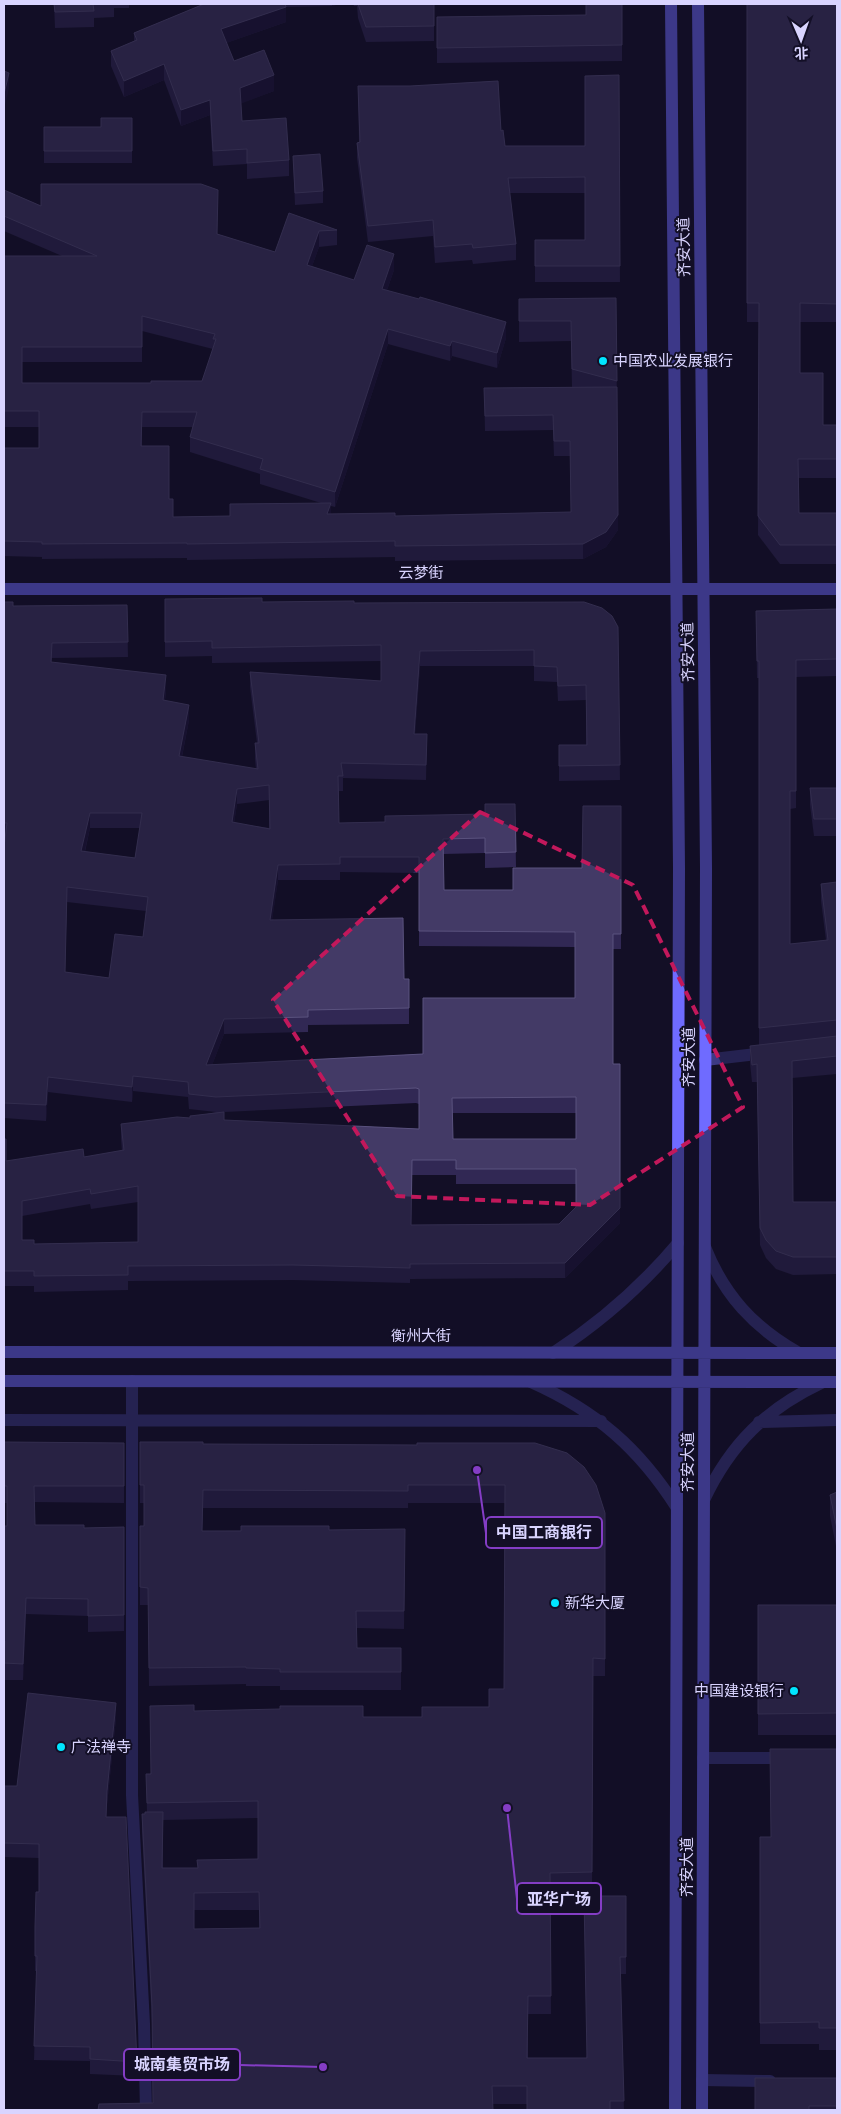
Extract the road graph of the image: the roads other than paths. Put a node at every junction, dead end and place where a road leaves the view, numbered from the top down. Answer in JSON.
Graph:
{"nodes":[{"id":1,"x":670,"y":4,"type":"edge"},
{"id":2,"x":698,"y":4,"type":"edge"},
{"id":3,"x":4,"y":589,"type":"edge"},
{"id":4,"x":703,"y":589,"type":"junction"},
{"id":5,"x":837,"y":589,"type":"edge"},
{"id":6,"x":676,"y":590,"type":"junction"},
{"id":7,"x":781,"y":1051,"type":"edge"},
{"id":8,"x":705,"y":1060,"type":"junction"},
{"id":9,"x":678,"y":1243,"type":"junction"},
{"id":10,"x":705,"y":1246,"type":"junction"},
{"id":11,"x":4,"y":1352,"type":"edge"},
{"id":12,"x":553,"y":1353,"type":"junction"},
{"id":13,"x":704,"y":1353,"type":"junction"},
{"id":14,"x":799,"y":1353,"type":"junction"},
{"id":15,"x":677,"y":1354,"type":"junction"},
{"id":16,"x":837,"y":1354,"type":"edge"},
{"id":17,"x":4,"y":1381,"type":"edge"},
{"id":18,"x":132,"y":1381,"type":"junction"},
{"id":19,"x":531,"y":1382,"type":"junction"},
{"id":20,"x":677,"y":1382,"type":"junction"},
{"id":21,"x":704,"y":1382,"type":"junction"},
{"id":22,"x":823,"y":1382,"type":"junction"},
{"id":23,"x":837,"y":1382,"type":"edge"},
{"id":24,"x":4,"y":1420,"type":"edge"},
{"id":25,"x":132,"y":1420,"type":"junction"},
{"id":26,"x":837,"y":1420,"type":"edge"},
{"id":27,"x":601,"y":1421,"type":"junction"},
{"id":28,"x":759,"y":1422,"type":"junction"},
{"id":29,"x":704,"y":1500,"type":"junction"},
{"id":30,"x":677,"y":1508,"type":"junction"},
{"id":31,"x":703,"y":1758,"type":"junction"},
{"id":32,"x":799,"y":1758,"type":"edge"},
{"id":33,"x":702,"y":2080,"type":"junction"},
{"id":34,"x":779,"y":2081,"type":"edge"},
{"id":35,"x":146,"y":2110,"type":"edge"},
{"id":36,"x":675,"y":2110,"type":"edge"},
{"id":37,"x":702,"y":2110,"type":"edge"}],
"edges":[{"from":1,"to":6,"type":"main road","name":"齐安大道"},
{"from":2,"to":4,"type":"main road","name":"齐安大道"},
{"from":3,"to":6,"type":"main road","name":"云梦街"},
{"from":4,"to":5,"type":"main road","name":"云梦街"},
{"from":4,"to":6,"type":"main road","name":"云梦街"},
{"from":4,"to":8,"type":"main road","name":"齐安大道"},
{"from":6,"to":9,"type":"main road","name":"齐安大道"},
{"from":7,"to":8,"type":"street"},
{"from":8,"to":10,"type":"main road","name":"齐安大道"},
{"from":9,"to":12,"type":"street"},
{"from":9,"to":15,"type":"main road","name":"齐安大道"},
{"from":10,"to":13,"type":"main road","name":"齐安大道"},
{"from":10,"to":14,"type":"street"},
{"from":11,"to":12,"type":"main road","name":"衡州大街"},
{"from":12,"to":15,"type":"main road","name":"衡州大街"},
{"from":13,"to":14,"type":"main road","name":"衡州大街"},
{"from":13,"to":15,"type":"main road","name":"衡州大街"},
{"from":13,"to":21,"type":"main road","name":"齐安大道"},
{"from":14,"to":16,"type":"main road","name":"衡州大街"},
{"from":15,"to":20,"type":"main road","name":"齐安大道"},
{"from":17,"to":18,"type":"main road"},
{"from":18,"to":19,"type":"main road"},
{"from":18,"to":25,"type":"street"},
{"from":19,"to":20,"type":"main road"},
{"from":19,"to":27,"type":"street"},
{"from":20,"to":21,"type":"main road"},
{"from":20,"to":30,"type":"main road","name":"齐安大道"},
{"from":21,"to":22,"type":"main road"},
{"from":21,"to":29,"type":"main road","name":"齐安大道"},
{"from":22,"to":23,"type":"main road"},
{"from":22,"to":28,"type":"street"},
{"from":24,"to":25,"type":"street"},
{"from":25,"to":27,"type":"street"},
{"from":25,"to":35,"type":"street"},
{"from":26,"to":28,"type":"street"},
{"from":27,"to":30,"type":"street"},
{"from":28,"to":29,"type":"street"},
{"from":29,"to":31,"type":"main road","name":"齐安大道"},
{"from":30,"to":36,"type":"main road","name":"齐安大道"},
{"from":31,"to":32,"type":"street"},
{"from":31,"to":33,"type":"main road","name":"齐安大道"},
{"from":33,"to":34,"type":"street"},
{"from":33,"to":37,"type":"main road","name":"齐安大道"}]}
